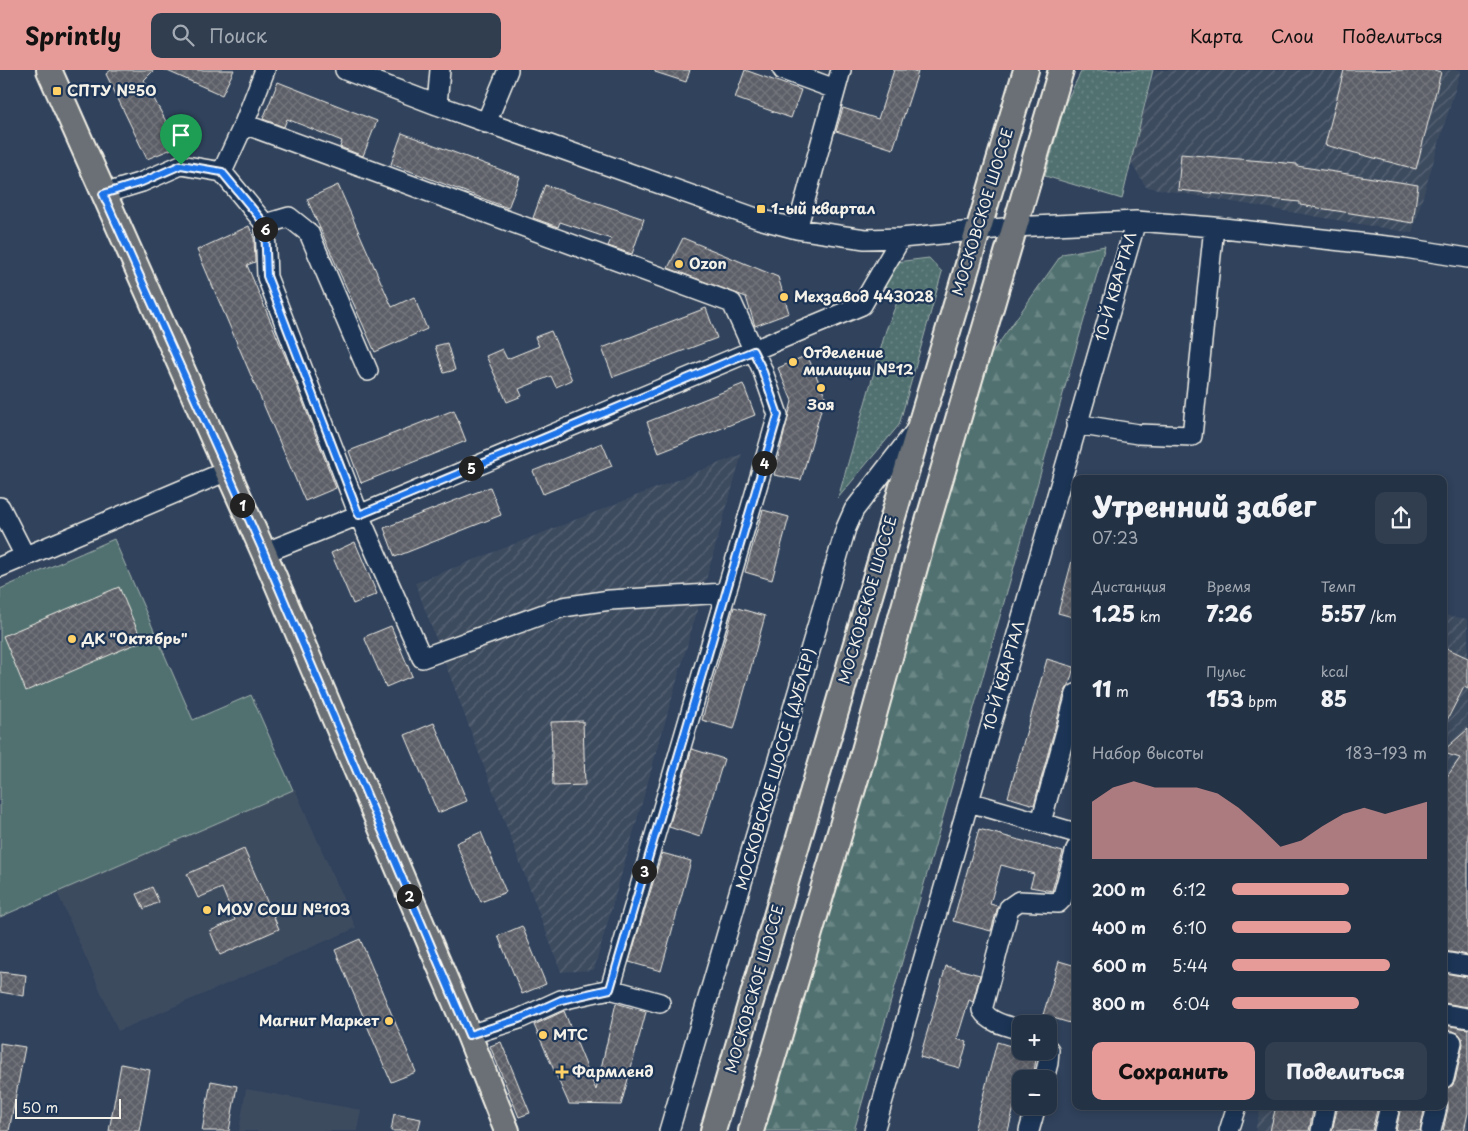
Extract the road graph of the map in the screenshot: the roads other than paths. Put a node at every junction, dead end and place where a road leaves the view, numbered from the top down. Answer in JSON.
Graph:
{"nodes":[{"id":1,"x":48,"y":70,"type":"edge"},
{"id":2,"x":265,"y":70,"type":"edge"},
{"id":3,"x":345,"y":70,"type":"edge"},
{"id":4,"x":440,"y":70,"type":"edge"},
{"id":5,"x":508,"y":70,"type":"edge"},
{"id":6,"x":783,"y":70,"type":"edge"},
{"id":7,"x":841,"y":70,"type":"edge"},
{"id":8,"x":1026,"y":70,"type":"edge"},
{"id":9,"x":1061,"y":70,"type":"edge"},
{"id":10,"x":835,"y":89,"type":"junction"},
{"id":11,"x":437,"y":105,"type":"junction"},
{"id":12,"x":486,"y":123,"type":"junction"},
{"id":13,"x":244,"y":124,"type":"junction"},
{"id":14,"x":222,"y":172,"type":"junction"},
{"id":15,"x":103,"y":194,"type":"junction"},
{"id":16,"x":1136,"y":221,"type":"junction"},
{"id":17,"x":265,"y":224,"type":"junction"},
{"id":18,"x":1014,"y":227,"type":"junction"},
{"id":19,"x":1214,"y":227,"type":"junction"},
{"id":20,"x":797,"y":229,"type":"junction"},
{"id":21,"x":978,"y":230,"type":"junction"},
{"id":22,"x":902,"y":238,"type":"junction"},
{"id":23,"x":1468,"y":258,"type":"edge"},
{"id":24,"x":753,"y":351,"type":"junction"},
{"id":25,"x":368,"y":371,"type":"dead end"},
{"id":26,"x":1076,"y":424,"type":"junction"},
{"id":27,"x":920,"y":425,"type":"junction"},
{"id":28,"x":227,"y":471,"type":"junction"},
{"id":29,"x":0,"y":507,"type":"edge"},
{"id":30,"x":359,"y":515,"type":"junction"},
{"id":31,"x":264,"y":553,"type":"junction"},
{"id":32,"x":26,"y":556,"type":"junction"},
{"id":33,"x":0,"y":567,"type":"edge"},
{"id":34,"x":725,"y":593,"type":"junction"},
{"id":35,"x":1072,"y":710,"type":"edge"},
{"id":36,"x":969,"y":802,"type":"junction"},
{"id":37,"x":1041,"y":822,"type":"junction"},
{"id":38,"x":1072,"y":832,"type":"edge"},
{"id":39,"x":1072,"y":863,"type":"edge"},
{"id":40,"x":1447,"y":962,"type":"edge"},
{"id":41,"x":1468,"y":966,"type":"edge"},
{"id":42,"x":610,"y":989,"type":"junction"},
{"id":43,"x":660,"y":1003,"type":"dead end"},
{"id":44,"x":1447,"y":1014,"type":"edge"},
{"id":45,"x":1468,"y":1018,"type":"edge"},
{"id":46,"x":1012,"y":1027,"type":"edge"},
{"id":47,"x":469,"y":1035,"type":"junction"},
{"id":48,"x":1455,"y":1043,"type":"edge"},
{"id":49,"x":1447,"y":1068,"type":"edge"},
{"id":50,"x":1236,"y":1110,"type":"edge"},
{"id":51,"x":1325,"y":1110,"type":"edge"},
{"id":52,"x":1389,"y":1110,"type":"edge"},
{"id":53,"x":1436,"y":1110,"type":"edge"},
{"id":54,"x":1033,"y":1115,"type":"edge"},
{"id":55,"x":508,"y":1131,"type":"edge"},
{"id":56,"x":669,"y":1131,"type":"edge"},
{"id":57,"x":713,"y":1131,"type":"edge"},
{"id":58,"x":751,"y":1131,"type":"edge"},
{"id":59,"x":874,"y":1131,"type":"edge"},
{"id":60,"x":1029,"y":1131,"type":"edge"},
{"id":61,"x":1229,"y":1131,"type":"edge"},
{"id":62,"x":1321,"y":1131,"type":"edge"},
{"id":63,"x":1384,"y":1131,"type":"edge"},
{"id":64,"x":1432,"y":1131,"type":"edge"}],
"edges":[{"from":1,"to":15,"type":"main road"},
{"from":2,"to":13,"type":"street"},
{"from":3,"to":11,"type":"street"},
{"from":4,"to":11,"type":"street"},
{"from":5,"to":12,"type":"street"},
{"from":6,"to":10,"type":"street"},
{"from":7,"to":10,"type":"street"},
{"from":8,"to":21,"type":"main road","name":"МОСКОВСКОЕ ШОССЕ"},
{"from":9,"to":18,"type":"main road"},
{"from":10,"to":20,"type":"street"},
{"from":11,"to":12,"type":"street"},
{"from":12,"to":20,"type":"street"},
{"from":13,"to":14,"type":"street"},
{"from":13,"to":24,"type":"street"},
{"from":14,"to":15,"type":"street"},
{"from":14,"to":17,"type":"street"},
{"from":15,"to":28,"type":"main road"},
{"from":16,"to":18,"type":"street"},
{"from":16,"to":19,"type":"street"},
{"from":16,"to":26,"type":"street","name":"10-Й КВАРТАЛ"},
{"from":17,"to":25,"type":"street"},
{"from":17,"to":30,"type":"street"},
{"from":18,"to":21,"type":"street"},
{"from":18,"to":58,"type":"main road"},
{"from":19,"to":23,"type":"street"},
{"from":19,"to":26,"type":"street"},
{"from":20,"to":22,"type":"street"},
{"from":21,"to":22,"type":"street"},
{"from":21,"to":27,"type":"main road","name":"МОСКОВСКОЕ ШОССЕ"},
{"from":22,"to":24,"type":"street"},
{"from":24,"to":30,"type":"street"},
{"from":24,"to":34,"type":"street"},
{"from":26,"to":36,"type":"street","name":"10-Й КВАРТАЛ"},
{"from":27,"to":56,"type":"street","name":"МОСКОВСКОЕ ШОССЕ (ДУБЛЕР)"},
{"from":27,"to":57,"type":"main road","name":"МОСКОВСКОЕ ШОССЕ"},
{"from":28,"to":31,"type":"main road"},
{"from":28,"to":32,"type":"street"},
{"from":29,"to":32,"type":"street"},
{"from":30,"to":31,"type":"street"},
{"from":30,"to":34,"type":"street"},
{"from":31,"to":47,"type":"main road"},
{"from":32,"to":33,"type":"street"},
{"from":34,"to":42,"type":"street"},
{"from":35,"to":37,"type":"street"},
{"from":36,"to":37,"type":"street"},
{"from":36,"to":59,"type":"street","name":"10-Й КВАРТАЛ"},
{"from":37,"to":38,"type":"street"},
{"from":39,"to":46,"type":"street"},
{"from":40,"to":41,"type":"street"},
{"from":42,"to":43,"type":"street"},
{"from":42,"to":47,"type":"street"},
{"from":44,"to":45,"type":"street"},
{"from":47,"to":55,"type":"main road"},
{"from":48,"to":49,"type":"street"},
{"from":50,"to":61,"type":"street"},
{"from":51,"to":62,"type":"street"},
{"from":52,"to":63,"type":"street"},
{"from":53,"to":64,"type":"street"},
{"from":54,"to":60,"type":"street"}]}
